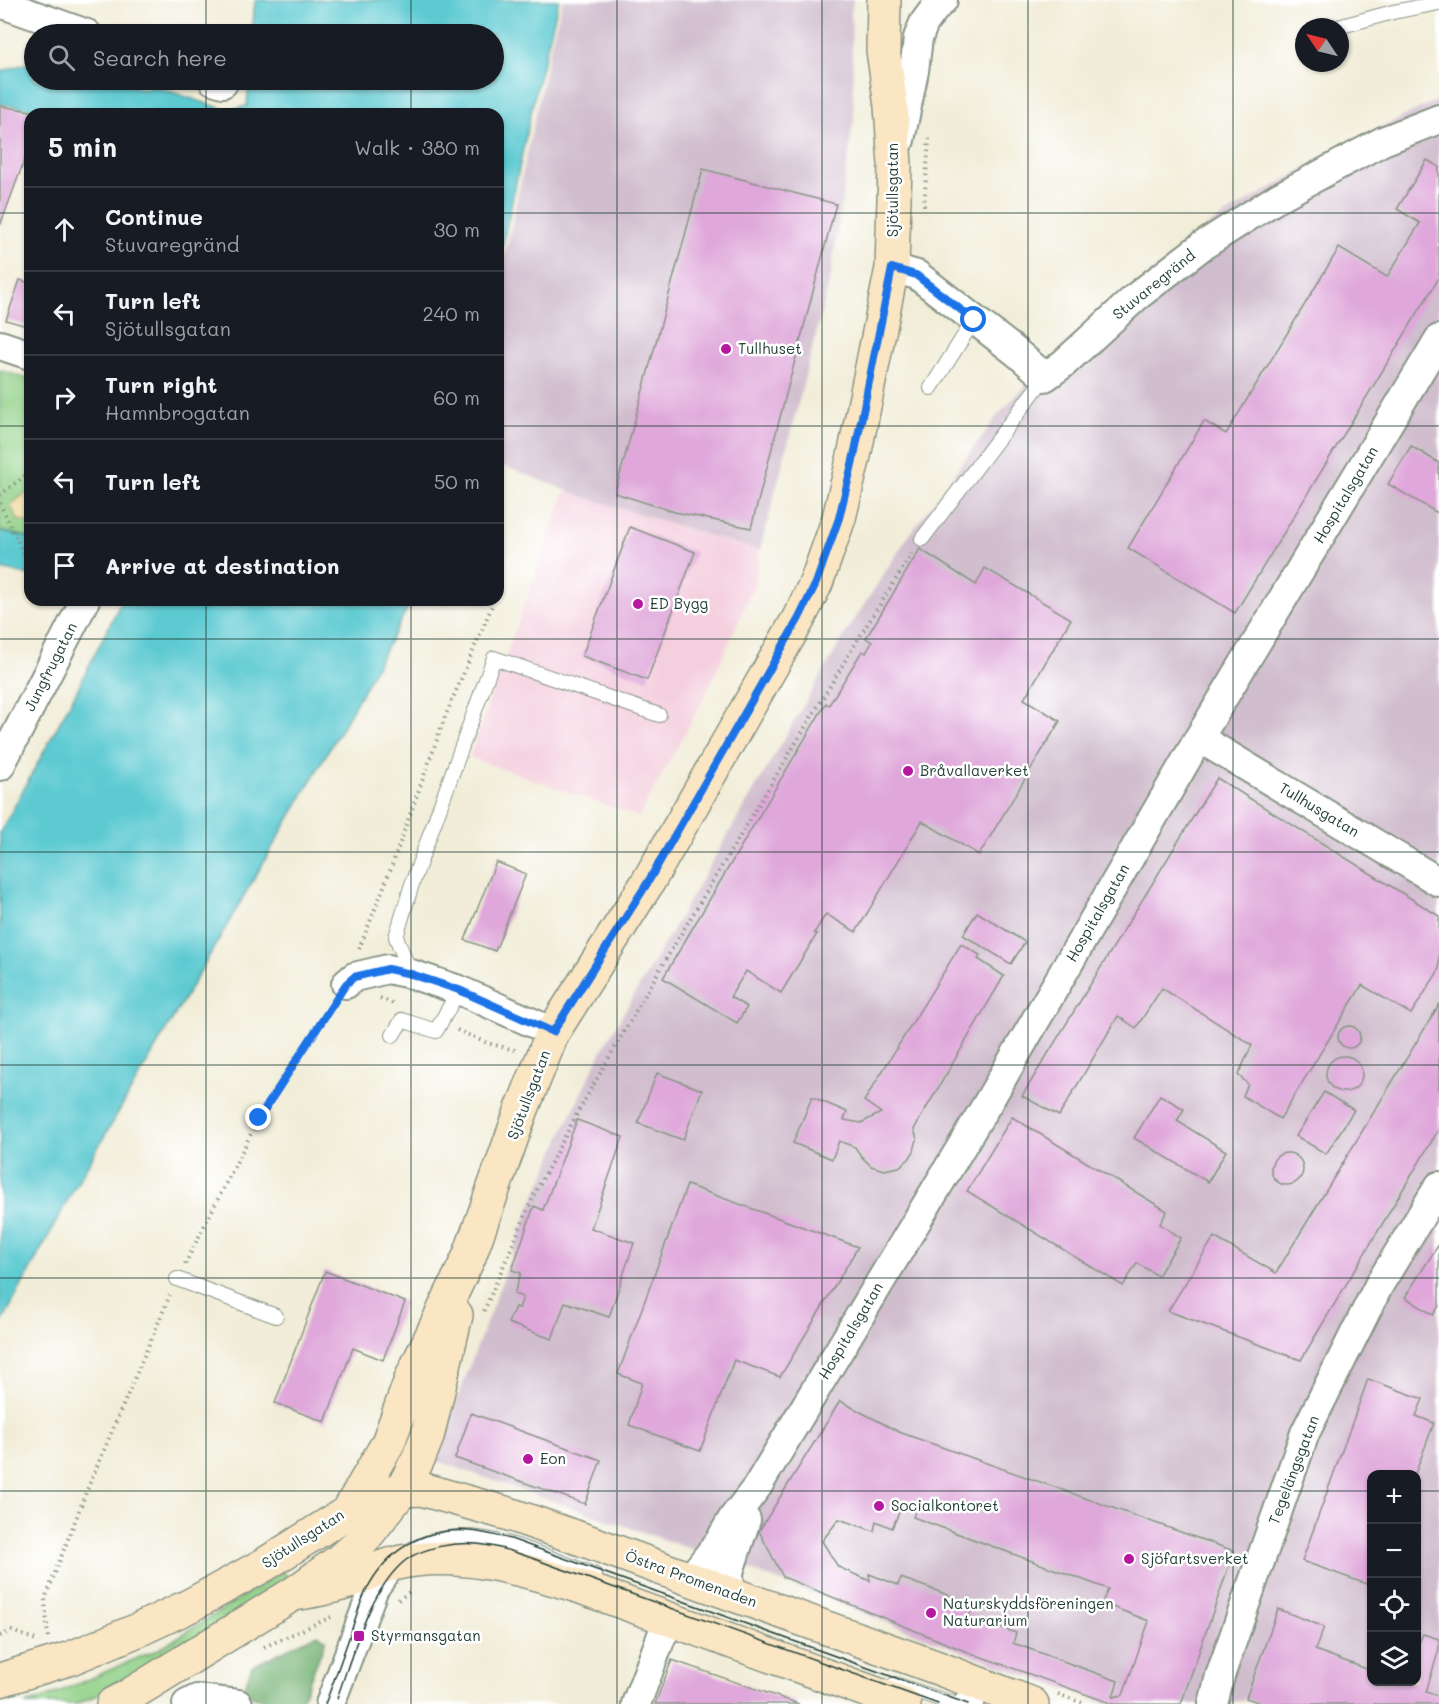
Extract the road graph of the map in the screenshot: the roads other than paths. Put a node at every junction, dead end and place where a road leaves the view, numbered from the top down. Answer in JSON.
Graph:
{"nodes":[{"id":1,"x":884,"y":0,"type":"edge"},
{"id":2,"x":943,"y":0,"type":"edge"},
{"id":3,"x":0,"y":3,"type":"edge"},
{"id":4,"x":1439,"y":3,"type":"edge"},
{"id":5,"x":59,"y":24,"type":"edge"},
{"id":6,"x":1349,"y":24,"type":"edge"},
{"id":7,"x":1439,"y":119,"type":"edge"},
{"id":8,"x":895,"y":165,"type":"junction"},
{"id":9,"x":892,"y":268,"type":"junction"},
{"id":10,"x":974,"y":320,"type":"junction"},
{"id":11,"x":1439,"y":339,"type":"edge"},
{"id":12,"x":0,"y":345,"type":"edge"},
{"id":13,"x":24,"y":353,"type":"edge"},
{"id":14,"x":1045,"y":377,"type":"junction"},
{"id":15,"x":931,"y":388,"type":"dead end"},
{"id":16,"x":922,"y":539,"type":"road end"},
{"id":17,"x":82,"y":606,"type":"edge"},
{"id":18,"x":659,"y":716,"type":"dead end"},
{"id":19,"x":1199,"y":738,"type":"junction"},
{"id":20,"x":0,"y":766,"type":"edge"},
{"id":21,"x":1439,"y":882,"type":"edge"},
{"id":22,"x":411,"y":974,"type":"junction"},
{"id":23,"x":346,"y":984,"type":"road end"},
{"id":24,"x":459,"y":990,"type":"junction"},
{"id":25,"x":553,"y":1032,"type":"junction"},
{"id":26,"x":393,"y":1035,"type":"dead end"},
{"id":27,"x":1439,"y":1186,"type":"edge"},
{"id":28,"x":469,"y":1257,"type":"junction"},
{"id":29,"x":177,"y":1279,"type":"road end"},
{"id":30,"x":276,"y":1316,"type":"dead end"},
{"id":31,"x":758,"y":1487,"type":"junction"},
{"id":32,"x":402,"y":1490,"type":"junction"},
{"id":33,"x":348,"y":1512,"type":"junction"},
{"id":34,"x":392,"y":1564,"type":"junction"},
{"id":35,"x":690,"y":1580,"type":"junction"},
{"id":36,"x":611,"y":1581,"type":"dead end"},
{"id":37,"x":293,"y":1594,"type":"junction"},
{"id":38,"x":730,"y":1594,"type":"junction"},
{"id":39,"x":674,"y":1620,"type":"junction"},
{"id":40,"x":897,"y":1677,"type":"edge"},
{"id":41,"x":0,"y":1680,"type":"edge"},
{"id":42,"x":962,"y":1695,"type":"edge"},
{"id":43,"x":1030,"y":1703,"type":"edge"},
{"id":44,"x":113,"y":1704,"type":"edge"},
{"id":45,"x":187,"y":1704,"type":"edge"},
{"id":46,"x":238,"y":1704,"type":"edge"},
{"id":47,"x":330,"y":1704,"type":"edge"},
{"id":48,"x":636,"y":1704,"type":"edge"},
{"id":49,"x":1213,"y":1704,"type":"edge"}],
"edges":[{"from":1,"to":8,"type":"main road","name":"Sjötullsgatan"},
{"from":2,"to":8,"type":"street"},
{"from":3,"to":5,"type":"street"},
{"from":4,"to":6,"type":"lane"},
{"from":7,"to":14,"type":"street","name":"Stuvaregränd"},
{"from":8,"to":9,"type":"main road","name":"Sjötullsgatan"},
{"from":9,"to":10,"type":"street"},
{"from":9,"to":25,"type":"main road","name":"Sjötullsgatan"},
{"from":10,"to":14,"type":"street"},
{"from":10,"to":15,"type":"lane"},
{"from":11,"to":19,"type":"street","name":"Hospitalsgatan"},
{"from":12,"to":13,"type":"street"},
{"from":14,"to":16,"type":"lane"},
{"from":17,"to":20,"type":"street","name":"Jungfrugatan"},
{"from":18,"to":22,"type":"lane"},
{"from":19,"to":21,"type":"street","name":"Tullhusgatan"},
{"from":19,"to":31,"type":"street","name":"Hospitalsgatan"},
{"from":22,"to":23,"type":"street"},
{"from":22,"to":24,"type":"street"},
{"from":24,"to":25,"type":"street"},
{"from":24,"to":26,"type":"lane"},
{"from":25,"to":28,"type":"main road","name":"Sjötullsgatan"},
{"from":27,"to":49,"type":"street","name":"Tegelängsgatan"},
{"from":28,"to":32,"type":"main road","name":"Sjötullsgatan"},
{"from":28,"to":33,"type":"main road","name":"Sjötullsgatan"},
{"from":29,"to":30,"type":"lane"},
{"from":31,"to":35,"type":"street","name":"Hospitalsgatan"},
{"from":31,"to":38,"type":"street","name":"Hospitalsgatan"},
{"from":32,"to":33,"type":"main road","name":"Östra Promenaden"},
{"from":32,"to":35,"type":"main road","name":"Östra Promenaden"},
{"from":32,"to":37,"type":"main road","name":"Sjötullsgatan"},
{"from":33,"to":41,"type":"main road","name":"Sjötullsgatan"},
{"from":34,"to":36,"type":"lane","name":"Östra Promenaden"},
{"from":34,"to":37,"type":"main road","name":"Östra Promenaden"},
{"from":34,"to":39,"type":"main road","name":"Östra Promenaden"},
{"from":34,"to":47,"type":"street"},
{"from":35,"to":38,"type":"main road","name":"Östra Promenaden"},
{"from":37,"to":44,"type":"main road","name":"Sjötullsgatan"},
{"from":38,"to":40,"type":"main road","name":"Östra Promenaden"},
{"from":39,"to":40,"type":"main road","name":"Östra Promenaden"},
{"from":39,"to":48,"type":"street"},
{"from":40,"to":42,"type":"main road","name":"Östra Promenaden"},
{"from":40,"to":42,"type":"lane","name":"Östra Promenaden"},
{"from":42,"to":43,"type":"main road","name":"Östra Promenaden"},
{"from":45,"to":46,"type":"street"}]}
